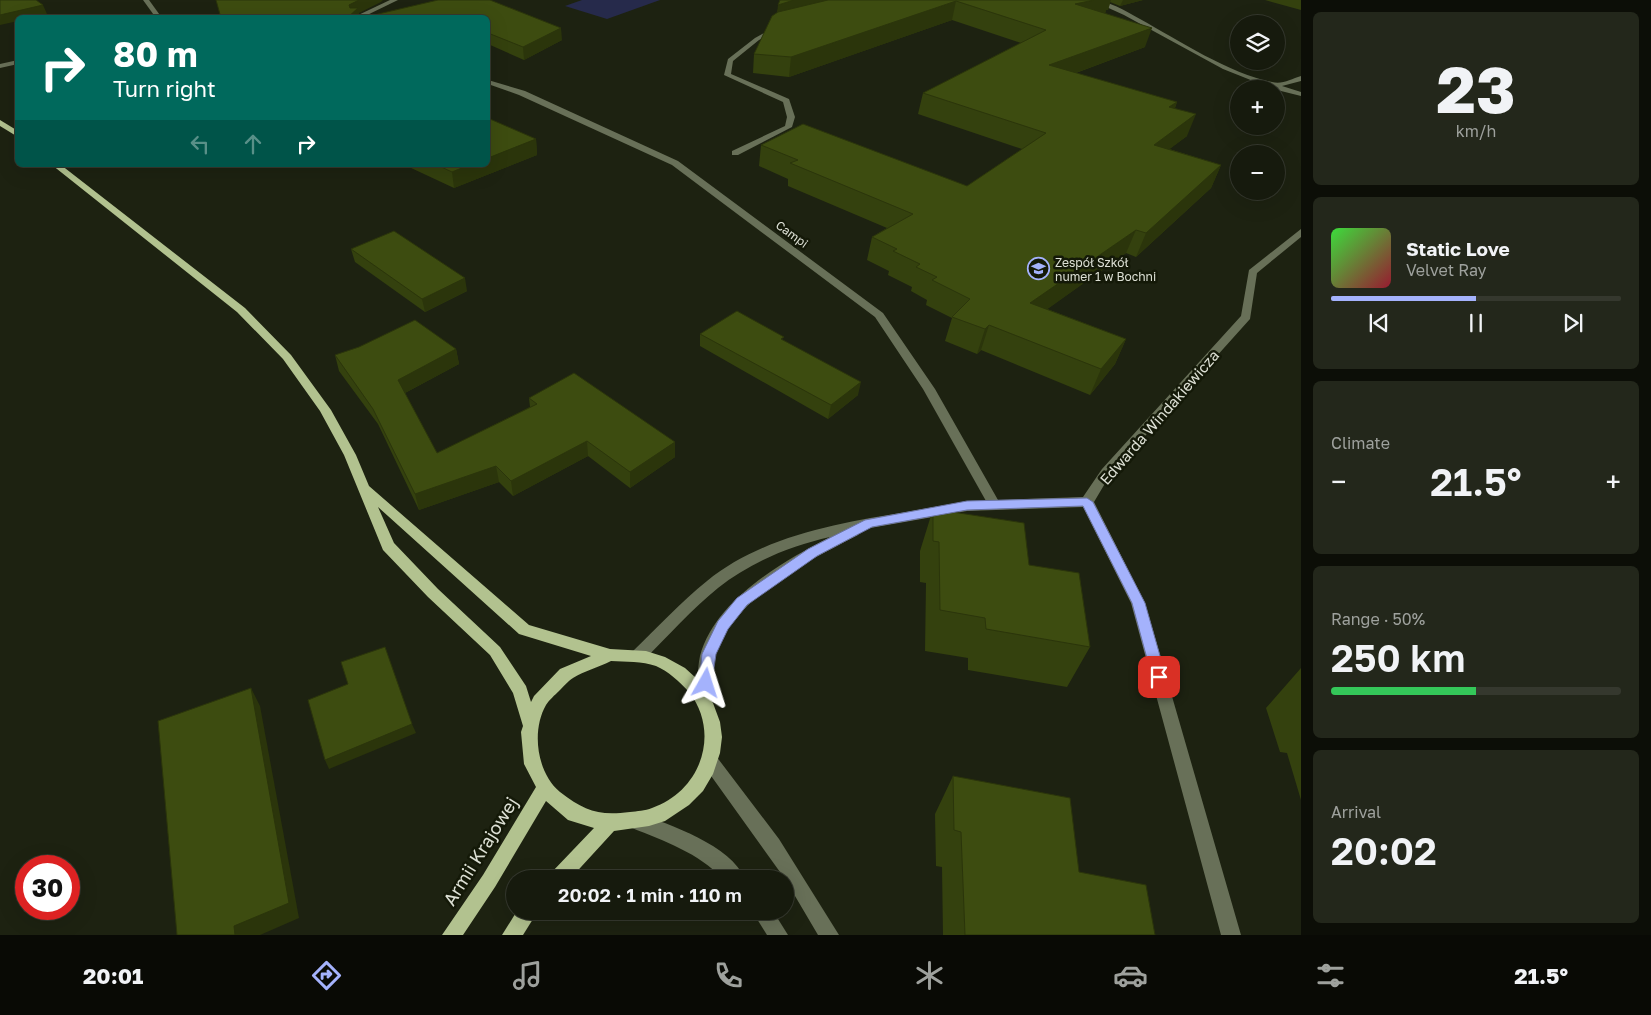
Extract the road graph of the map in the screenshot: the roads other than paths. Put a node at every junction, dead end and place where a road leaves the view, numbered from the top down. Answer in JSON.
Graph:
{"nodes":[{"id":1,"x":146,"y":0,"type":"edge"},
{"id":2,"x":395,"y":0,"type":"edge"},
{"id":3,"x":1094,"y":0,"type":"edge"},
{"id":4,"x":157,"y":15,"type":"edge"},
{"id":5,"x":362,"y":15,"type":"edge"},
{"id":6,"x":789,"y":23,"type":"edge"},
{"id":7,"x":15,"y":63,"type":"edge"},
{"id":8,"x":0,"y":66,"type":"edge"},
{"id":9,"x":1301,"y":78,"type":"edge"},
{"id":10,"x":1258,"y":80,"type":"edge"},
{"id":11,"x":490,"y":83,"type":"edge"},
{"id":12,"x":1285,"y":84,"type":"edge"},
{"id":13,"x":1285,"y":89,"type":"edge"},
{"id":14,"x":1301,"y":94,"type":"edge"},
{"id":15,"x":0,"y":122,"type":"edge"},
{"id":16,"x":15,"y":133,"type":"edge"},
{"id":17,"x":736,"y":154,"type":"dead end"},
{"id":18,"x":59,"y":167,"type":"edge"},
{"id":19,"x":1301,"y":232,"type":"edge"},
{"id":20,"x":365,"y":487,"type":"junction"},
{"id":21,"x":1087,"y":502,"type":"junction"},
{"id":22,"x":995,"y":506,"type":"junction"},
{"id":23,"x":869,"y":523,"type":"junction"},
{"id":24,"x":610,"y":655,"type":"junction"},
{"id":25,"x":638,"y":656,"type":"junction"},
{"id":26,"x":704,"y":698,"type":"junction"},
{"id":27,"x":530,"y":723,"type":"junction"},
{"id":28,"x":710,"y":761,"type":"junction"},
{"id":29,"x":544,"y":789,"type":"junction"},
{"id":30,"x":638,"y":822,"type":"junction"},
{"id":31,"x":610,"y":823,"type":"junction"},
{"id":32,"x":566,"y":870,"type":"edge"},
{"id":33,"x":725,"y":870,"type":"edge"},
{"id":34,"x":523,"y":920,"type":"edge"},
{"id":35,"x":767,"y":920,"type":"edge"},
{"id":36,"x":452,"y":935,"type":"edge"},
{"id":37,"x":512,"y":935,"type":"edge"},
{"id":38,"x":778,"y":935,"type":"edge"},
{"id":39,"x":829,"y":935,"type":"edge"},
{"id":40,"x":1231,"y":935,"type":"edge"}],
"edges":[{"from":1,"to":4,"type":"street"},
{"from":2,"to":5,"type":"street"},
{"from":3,"to":10,"type":"street"},
{"from":6,"to":17,"type":"street"},
{"from":7,"to":8,"type":"street"},
{"from":9,"to":12,"type":"street"},
{"from":11,"to":22,"type":"street","name":"Campi"},
{"from":13,"to":14,"type":"street"},
{"from":15,"to":16,"type":"main road"},
{"from":18,"to":20,"type":"main road"},
{"from":19,"to":21,"type":"street","name":"Edwarda Windakiewicza"},
{"from":20,"to":24,"type":"main road"},
{"from":20,"to":27,"type":"main road"},
{"from":21,"to":22,"type":"street"},
{"from":21,"to":40,"type":"street"},
{"from":22,"to":23,"type":"street"},
{"from":23,"to":25,"type":"street"},
{"from":23,"to":26,"type":"street"},
{"from":24,"to":25,"type":"main road"},
{"from":24,"to":27,"type":"main road"},
{"from":25,"to":26,"type":"main road"},
{"from":26,"to":28,"type":"main road"},
{"from":27,"to":29,"type":"main road"},
{"from":28,"to":30,"type":"main road"},
{"from":28,"to":39,"type":"street"},
{"from":29,"to":31,"type":"main road"},
{"from":29,"to":36,"type":"main road","name":"Armii Krajowej"},
{"from":30,"to":31,"type":"main road"},
{"from":30,"to":33,"type":"street"},
{"from":31,"to":32,"type":"main road"},
{"from":34,"to":37,"type":"main road"},
{"from":35,"to":38,"type":"street"}]}
